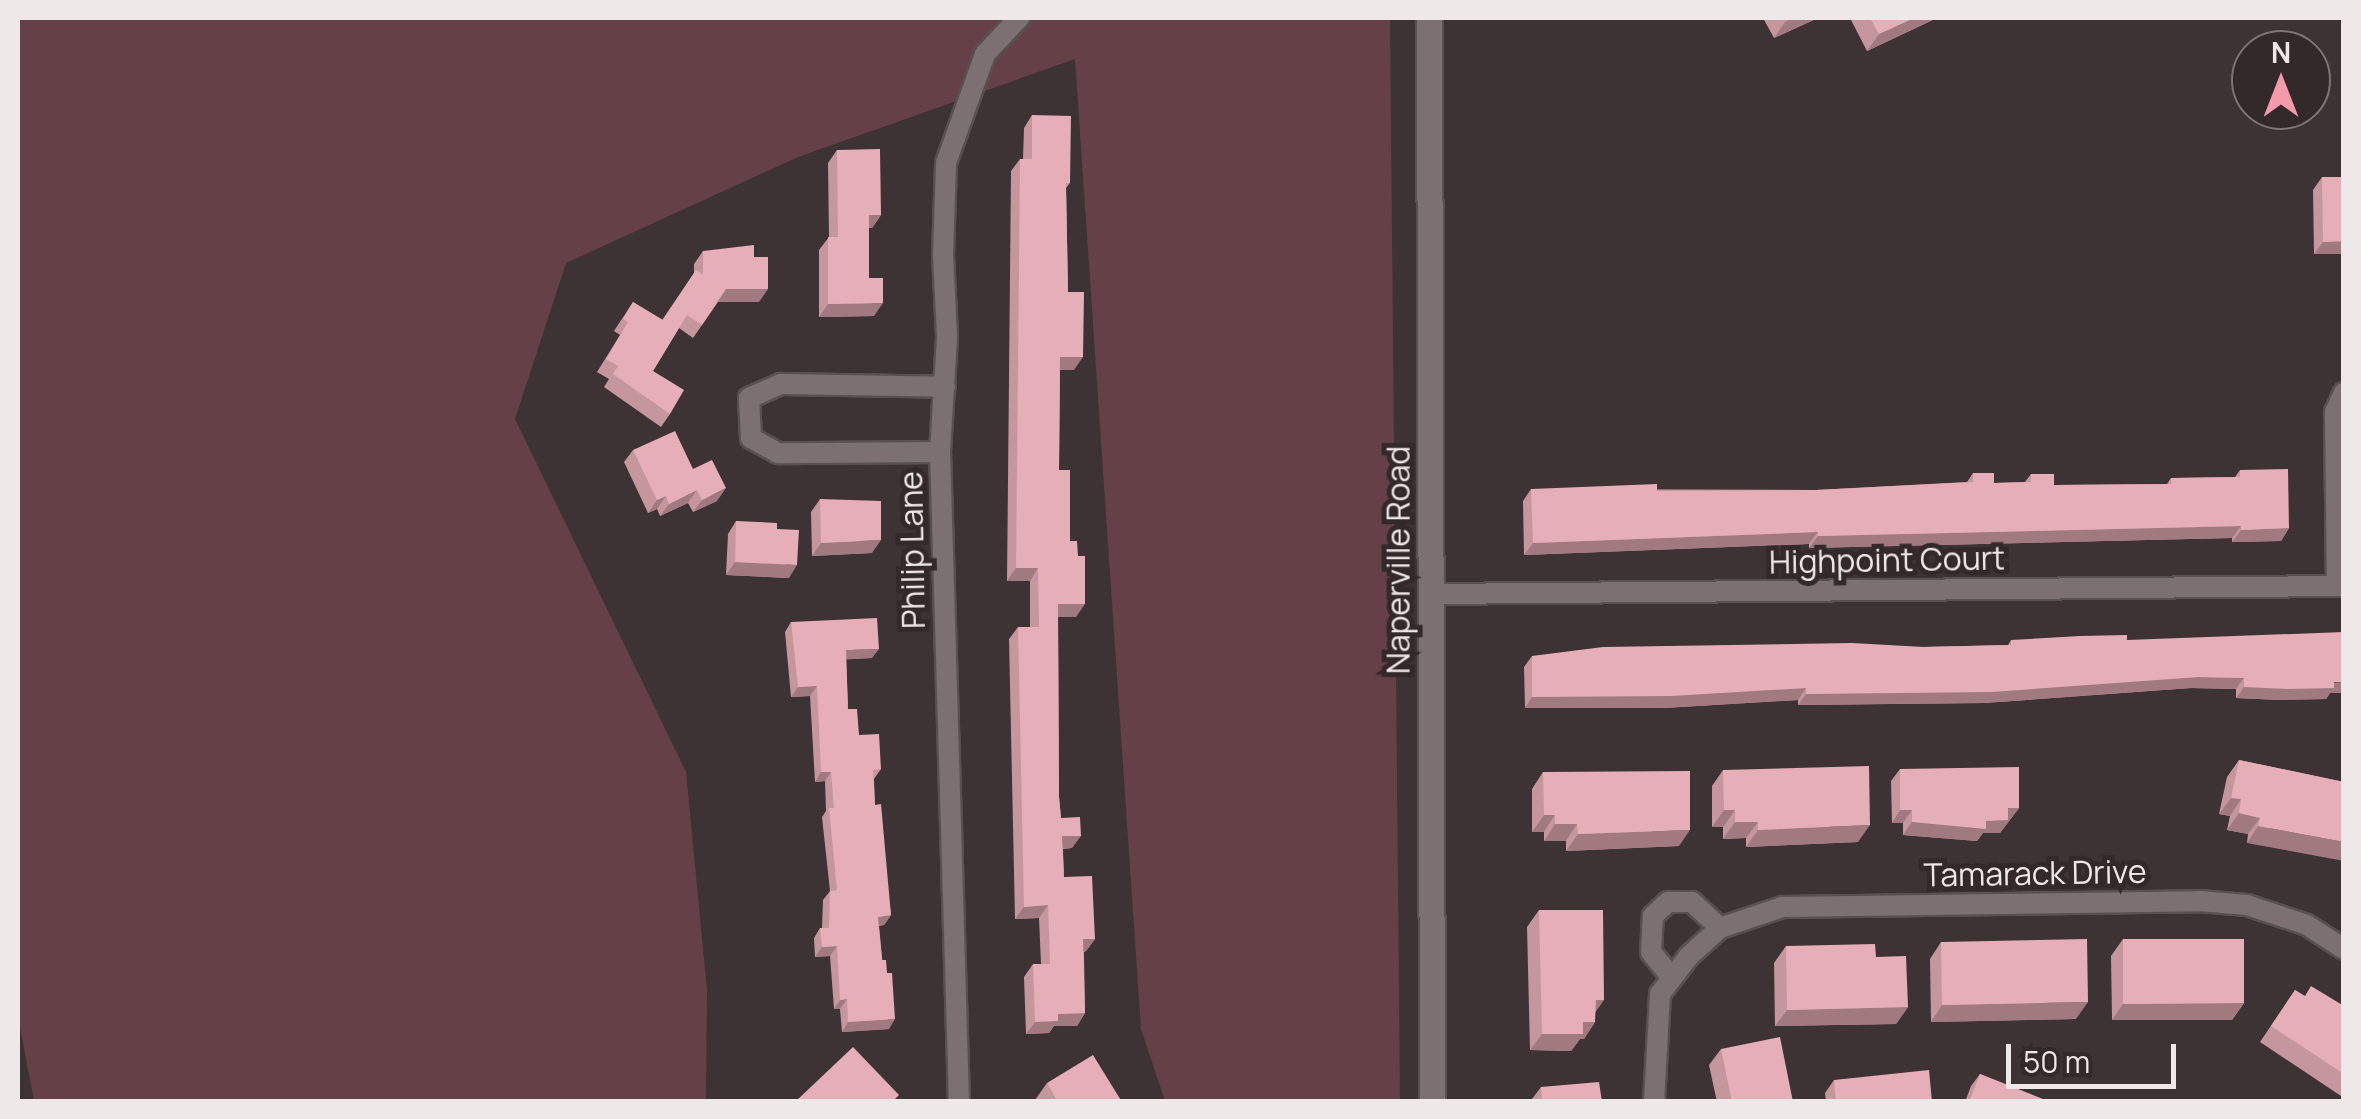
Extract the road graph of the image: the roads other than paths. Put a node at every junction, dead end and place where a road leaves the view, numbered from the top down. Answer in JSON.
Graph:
{"nodes":[{"id":1,"x":1020,"y":18,"type":"edge"},
{"id":2,"x":1429,"y":18,"type":"edge"},
{"id":3,"x":944,"y":387,"type":"junction"},
{"id":4,"x":2344,"y":393,"type":"edge"},
{"id":5,"x":940,"y":452,"type":"junction"},
{"id":6,"x":2340,"y":586,"type":"edge"},
{"id":7,"x":1430,"y":594,"type":"junction"},
{"id":8,"x":1720,"y":928,"type":"junction"},
{"id":9,"x":2344,"y":948,"type":"edge"},
{"id":10,"x":1672,"y":978,"type":"junction"},
{"id":11,"x":959,"y":1102,"type":"edge"},
{"id":12,"x":1432,"y":1102,"type":"edge"},
{"id":13,"x":1654,"y":1102,"type":"edge"}],
"edges":[{"from":1,"to":3,"type":"street","name":"Philip Lane"},
{"from":2,"to":7,"type":"street","name":"Naperville Road"},
{"from":3,"to":5,"type":"street","name":"Philip Lane"},
{"from":3,"to":5,"type":"street"},
{"from":4,"to":6,"type":"street"},
{"from":5,"to":11,"type":"street","name":"Philip Lane"},
{"from":6,"to":7,"type":"street","name":"Highpoint Court"},
{"from":7,"to":12,"type":"street","name":"Naperville Road"},
{"from":8,"to":9,"type":"street","name":"Tamarack Drive"},
{"from":8,"to":10,"type":"street","name":"Tamarack Drive"},
{"from":8,"to":10,"type":"street"},
{"from":10,"to":13,"type":"street","name":"Tamarack Drive"}]}
